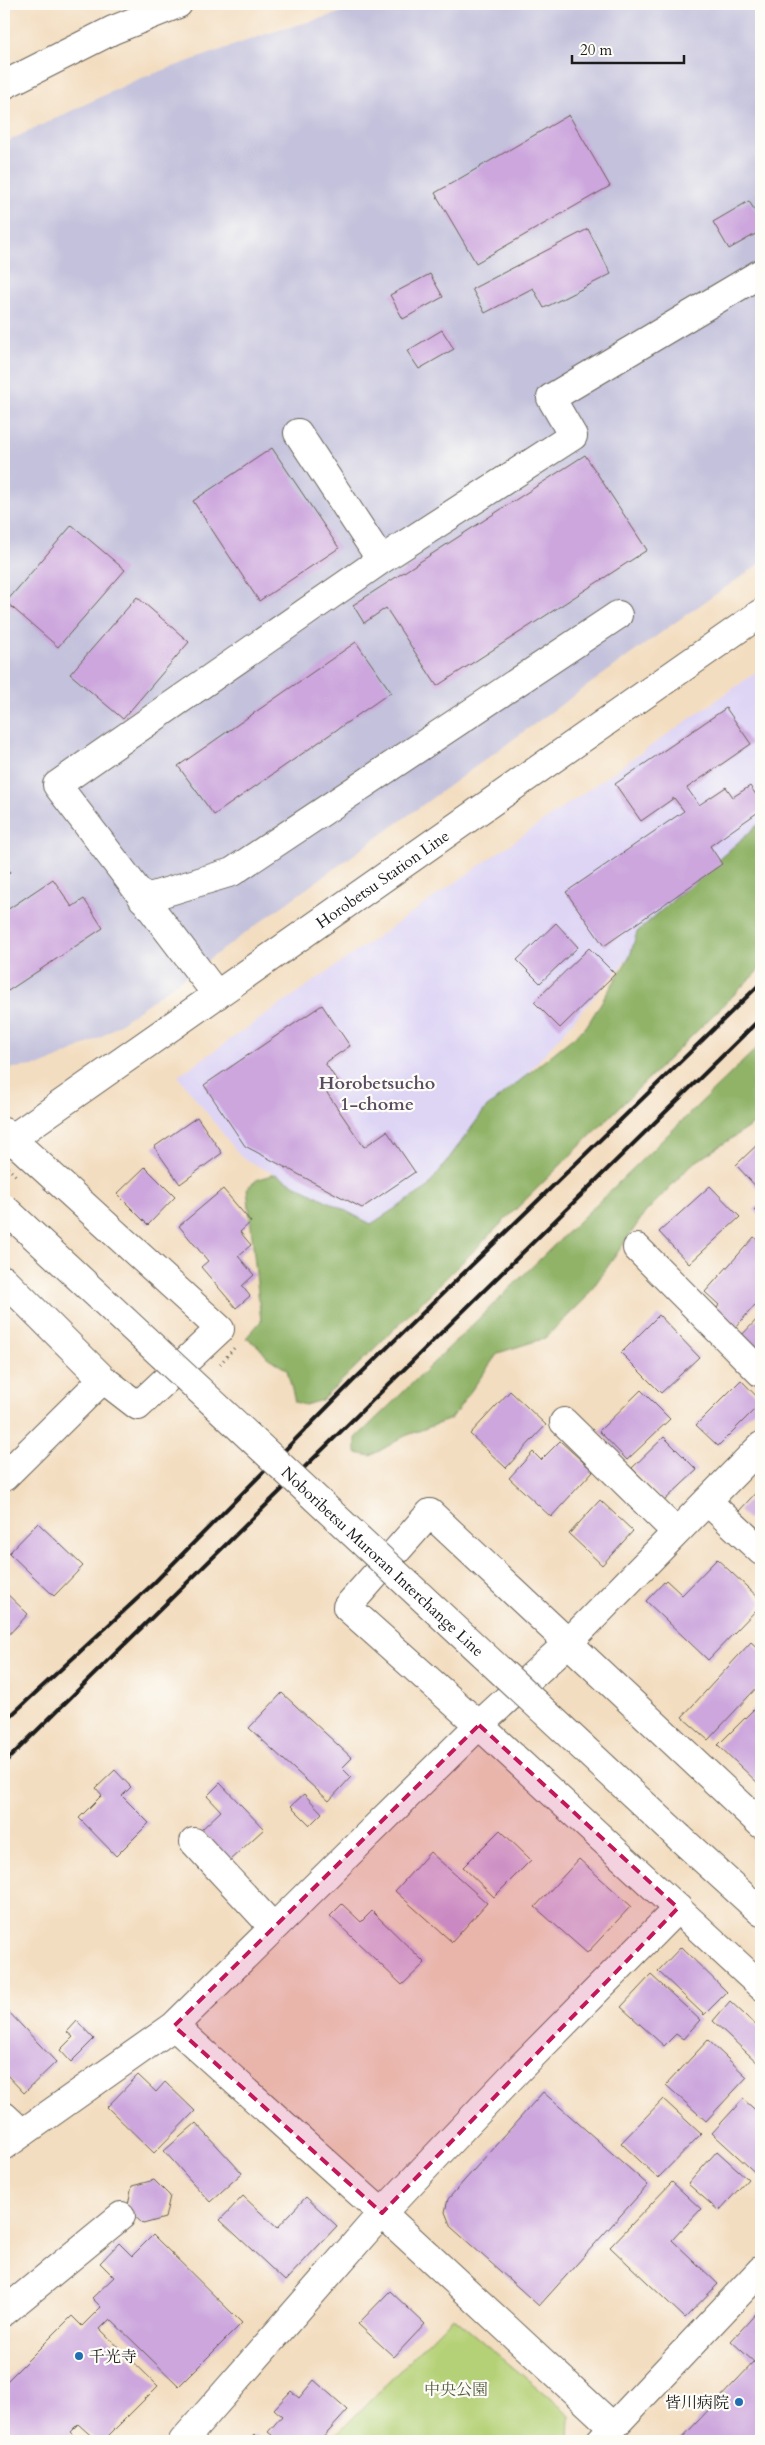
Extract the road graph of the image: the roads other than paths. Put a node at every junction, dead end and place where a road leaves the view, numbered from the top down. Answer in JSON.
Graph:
{"nodes":[{"id":1,"x":178,"y":4,"type":"edge"},
{"id":2,"x":4,"y":85,"type":"edge"},
{"id":3,"x":761,"y":273,"type":"edge"},
{"id":4,"x":298,"y":434,"type":"dead end"},
{"id":5,"x":381,"y":560,"type":"junction"},
{"id":6,"x":761,"y":613,"type":"edge"},
{"id":7,"x":618,"y":615,"type":"dead end"},
{"id":8,"x":143,"y":899,"type":"junction"},
{"id":9,"x":217,"y":995,"type":"junction"},
{"id":10,"x":6,"y":1138,"type":"edge"},
{"id":11,"x":4,"y":1208,"type":"edge"},
{"id":12,"x":637,"y":1248,"type":"dead end"},
{"id":13,"x":4,"y":1280,"type":"edge"},
{"id":14,"x":761,"y":1373,"type":"edge"},
{"id":15,"x":103,"y":1379,"type":"junction"},
{"id":16,"x":564,"y":1422,"type":"dead end"},
{"id":17,"x":761,"y":1446,"type":"edge"},
{"id":18,"x":4,"y":1477,"type":"edge"},
{"id":19,"x":707,"y":1501,"type":"junction"},
{"id":20,"x":676,"y":1532,"type":"junction"},
{"id":21,"x":761,"y":1551,"type":"edge"},
{"id":22,"x":569,"y":1642,"type":"junction"},
{"id":23,"x":479,"y":1725,"type":"junction"},
{"id":24,"x":761,"y":1824,"type":"edge"},
{"id":25,"x":194,"y":1842,"type":"dead end"},
{"id":26,"x":678,"y":1908,"type":"junction"},
{"id":27,"x":761,"y":1912,"type":"edge"},
{"id":28,"x":274,"y":1927,"type":"junction"},
{"id":29,"x":761,"y":1986,"type":"edge"},
{"id":30,"x":174,"y":2026,"type":"junction"},
{"id":31,"x":10,"y":2131,"type":"edge"},
{"id":32,"x":382,"y":2213,"type":"junction"},
{"id":33,"x":121,"y":2216,"type":"dead end"},
{"id":34,"x":761,"y":2270,"type":"edge"},
{"id":35,"x":9,"y":2297,"type":"edge"},
{"id":36,"x":607,"y":2434,"type":"edge"},
{"id":37,"x":183,"y":2441,"type":"edge"}],
"edges":[{"from":1,"to":2,"type":"main road"},
{"from":3,"to":5,"type":"main road"},
{"from":4,"to":5,"type":"main road"},
{"from":5,"to":8,"type":"main road"},
{"from":6,"to":9,"type":"main road","name":"Horobetsu Station Line"},
{"from":7,"to":8,"type":"main road"},
{"from":8,"to":9,"type":"main road"},
{"from":9,"to":10,"type":"main road","name":"Horobetsu Station Line"},
{"from":10,"to":15,"type":"main road"},
{"from":11,"to":27,"type":"main road","name":"Noboribetsu Muroran Interchange Line","bridge":true},
{"from":12,"to":14,"type":"main road"},
{"from":13,"to":15,"type":"main road"},
{"from":15,"to":18,"type":"main road"},
{"from":16,"to":20,"type":"main road"},
{"from":17,"to":19,"type":"main road"},
{"from":19,"to":20,"type":"main road"},
{"from":19,"to":21,"type":"main road"},
{"from":20,"to":22,"type":"main road"},
{"from":22,"to":23,"type":"main road"},
{"from":22,"to":23,"type":"main road"},
{"from":22,"to":24,"type":"main road"},
{"from":23,"to":26,"type":"main road"},
{"from":23,"to":28,"type":"main road"},
{"from":25,"to":28,"type":"main road"},
{"from":26,"to":29,"type":"main road"},
{"from":26,"to":32,"type":"main road"},
{"from":28,"to":30,"type":"main road"},
{"from":30,"to":31,"type":"main road"},
{"from":30,"to":32,"type":"main road"},
{"from":32,"to":36,"type":"main road"},
{"from":32,"to":37,"type":"main road"},
{"from":33,"to":35,"type":"main road"},
{"from":34,"to":36,"type":"main road"}]}
